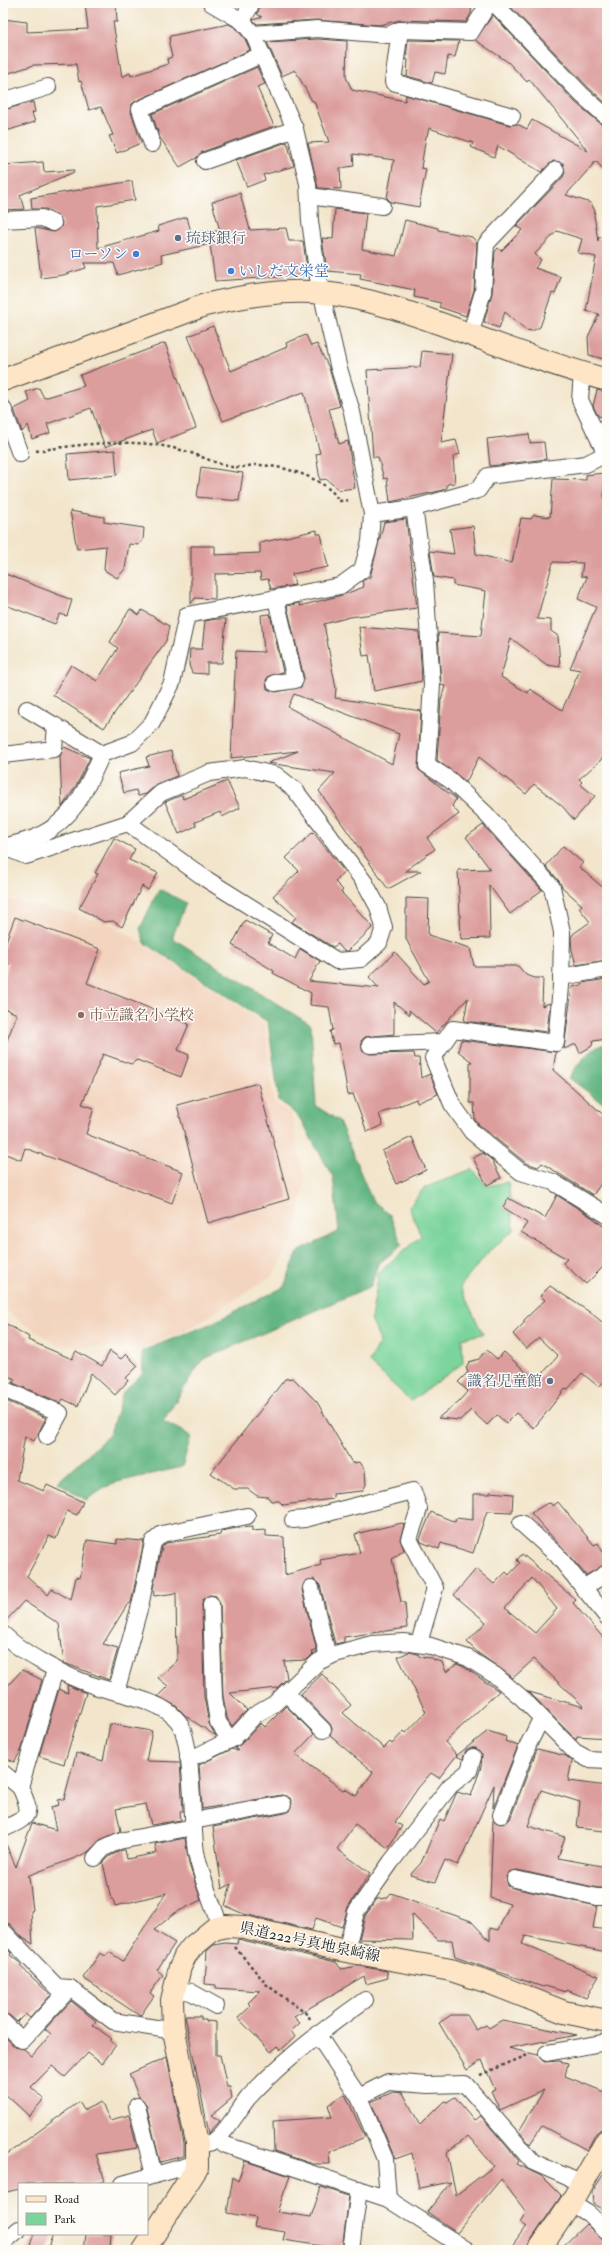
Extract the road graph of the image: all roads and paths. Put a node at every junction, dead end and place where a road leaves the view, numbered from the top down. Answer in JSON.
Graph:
{"nodes":[{"id":1,"x":210,"y":3,"type":"edge"},
{"id":2,"x":252,"y":3,"type":"edge"},
{"id":3,"x":489,"y":3,"type":"edge"},
{"id":4,"x":494,"y":3,"type":"edge"},
{"id":5,"x":242,"y":20,"type":"junction"},
{"id":6,"x":400,"y":30,"type":"junction"},
{"id":7,"x":253,"y":34,"type":"junction"},
{"id":8,"x":262,"y":54,"type":"junction"},
{"id":9,"x":48,"y":87,"type":"dead end"},
{"id":10,"x":3,"y":101,"type":"edge"},
{"id":11,"x":512,"y":116,"type":"dead end"},
{"id":12,"x":607,"y":117,"type":"edge"},
{"id":13,"x":295,"y":129,"type":"junction"},
{"id":14,"x":152,"y":144,"type":"dead end"},
{"id":15,"x":205,"y":161,"type":"dead end"},
{"id":16,"x":556,"y":170,"type":"dead end"},
{"id":17,"x":309,"y":196,"type":"junction"},
{"id":18,"x":382,"y":206,"type":"dead end"},
{"id":19,"x":3,"y":220,"type":"edge"},
{"id":20,"x":53,"y":223,"type":"dead end"},
{"id":21,"x":322,"y":292,"type":"junction"},
{"id":22,"x":470,"y":334,"type":"junction"},
{"id":23,"x":582,"y":373,"type":"junction"},
{"id":24,"x":3,"y":380,"type":"edge"},
{"id":25,"x":607,"y":380,"type":"edge"},
{"id":26,"x":3,"y":408,"type":"edge"},
{"id":27,"x":20,"y":454,"type":"joint"},
{"id":28,"x":607,"y":456,"type":"edge"},
{"id":29,"x":369,"y":498,"type":"junction"},
{"id":30,"x":414,"y":508,"type":"junction"},
{"id":31,"x":372,"y":514,"type":"junction"},
{"id":32,"x":276,"y":599,"type":"junction"},
{"id":33,"x":275,"y":683,"type":"dead end"},
{"id":34,"x":27,"y":709,"type":"dead end"},
{"id":35,"x":56,"y":726,"type":"junction"},
{"id":36,"x":102,"y":754,"type":"junction"},
{"id":37,"x":3,"y":755,"type":"edge"},
{"id":38,"x":128,"y":823,"type":"junction"},
{"id":39,"x":3,"y":847,"type":"edge"},
{"id":40,"x":607,"y":969,"type":"edge"},
{"id":41,"x":561,"y":977,"type":"junction"},
{"id":42,"x":444,"y":1042,"type":"junction"},
{"id":43,"x":370,"y":1045,"type":"dead end"},
{"id":44,"x":607,"y":1214,"type":"edge"},
{"id":45,"x":3,"y":1389,"type":"edge"},
{"id":46,"x":46,"y":1436,"type":"dead end"},
{"id":47,"x":247,"y":1516,"type":"dead end"},
{"id":48,"x":293,"y":1520,"type":"dead end"},
{"id":49,"x":521,"y":1524,"type":"dead end"},
{"id":50,"x":607,"y":1574,"type":"edge"},
{"id":51,"x":311,"y":1588,"type":"dead end"},
{"id":52,"x":584,"y":1588,"type":"junction"},
{"id":53,"x":211,"y":1604,"type":"dead end"},
{"id":54,"x":607,"y":1617,"type":"edge"},
{"id":55,"x":3,"y":1634,"type":"edge"},
{"id":56,"x":419,"y":1643,"type":"junction"},
{"id":57,"x":328,"y":1657,"type":"junction"},
{"id":58,"x":55,"y":1670,"type":"junction"},
{"id":59,"x":116,"y":1692,"type":"junction"},
{"id":60,"x":286,"y":1693,"type":"junction"},
{"id":61,"x":541,"y":1718,"type":"junction"},
{"id":62,"x":323,"y":1730,"type":"dead end"},
{"id":63,"x":230,"y":1740,"type":"junction"},
{"id":64,"x":188,"y":1756,"type":"junction"},
{"id":65,"x":473,"y":1758,"type":"dead end"},
{"id":66,"x":607,"y":1760,"type":"edge"},
{"id":67,"x":3,"y":1774,"type":"edge"},
{"id":68,"x":20,"y":1787,"type":"junction"},
{"id":69,"x":283,"y":1804,"type":"dead end"},
{"id":70,"x":501,"y":1814,"type":"dead end"},
{"id":71,"x":193,"y":1824,"type":"junction"},
{"id":72,"x":3,"y":1829,"type":"edge"},
{"id":73,"x":95,"y":1858,"type":"dead end"},
{"id":74,"x":515,"y":1879,"type":"dead end"},
{"id":75,"x":607,"y":1897,"type":"edge"},
{"id":76,"x":220,"y":1927,"type":"junction"},
{"id":77,"x":3,"y":1931,"type":"edge"},
{"id":78,"x":346,"y":1951,"type":"junction"},
{"id":79,"x":70,"y":1988,"type":"junction"},
{"id":80,"x":174,"y":1989,"type":"junction"},
{"id":81,"x":365,"y":2000,"type":"dead end"},
{"id":82,"x":216,"y":2006,"type":"dead end"},
{"id":83,"x":607,"y":2021,"type":"edge"},
{"id":84,"x":3,"y":2022,"type":"edge"},
{"id":85,"x":174,"y":2031,"type":"junction"},
{"id":86,"x":317,"y":2034,"type":"junction"},
{"id":87,"x":607,"y":2042,"type":"edge"},
{"id":88,"x":547,"y":2053,"type":"joint"},
{"id":89,"x":465,"y":2084,"type":"junction"},
{"id":90,"x":359,"y":2097,"type":"junction"},
{"id":91,"x":137,"y":2106,"type":"dead end"},
{"id":92,"x":607,"y":2140,"type":"edge"},
{"id":93,"x":204,"y":2148,"type":"junction"},
{"id":94,"x":154,"y":2175,"type":"junction"},
{"id":95,"x":126,"y":2183,"type":"edge"},
{"id":96,"x":583,"y":2184,"type":"junction"},
{"id":97,"x":359,"y":2189,"type":"junction"},
{"id":98,"x":388,"y":2199,"type":"junction"},
{"id":99,"x":571,"y":2203,"type":"junction"},
{"id":100,"x":18,"y":2230,"type":"edge"},
{"id":101,"x":607,"y":2232,"type":"edge"},
{"id":102,"x":3,"y":2243,"type":"edge"},
{"id":103,"x":144,"y":2250,"type":"edge"},
{"id":104,"x":351,"y":2250,"type":"edge"},
{"id":105,"x":467,"y":2250,"type":"edge"},
{"id":106,"x":539,"y":2250,"type":"edge"}],
"edges":[{"from":1,"to":5,"type":"street"},
{"from":2,"to":5,"type":"street"},
{"from":3,"to":6,"type":"street"},
{"from":4,"to":12,"type":"street"},
{"from":5,"to":7,"type":"street"},
{"from":6,"to":7,"type":"street"},
{"from":6,"to":11,"type":"street"},
{"from":7,"to":8,"type":"street"},
{"from":8,"to":13,"type":"street"},
{"from":8,"to":14,"type":"street"},
{"from":9,"to":10,"type":"street"},
{"from":13,"to":15,"type":"street"},
{"from":13,"to":17,"type":"street"},
{"from":16,"to":22,"type":"street"},
{"from":17,"to":18,"type":"street"},
{"from":17,"to":21,"type":"street"},
{"from":19,"to":20,"type":"street"},
{"from":21,"to":22,"type":"street"},
{"from":21,"to":24,"type":"street"},
{"from":21,"to":29,"type":"street"},
{"from":22,"to":23,"type":"street"},
{"from":23,"to":25,"type":"street"},
{"from":23,"to":28,"type":"street"},
{"from":26,"to":27,"type":"street"},
{"from":27,"to":29,"type":"path"},
{"from":28,"to":30,"type":"street"},
{"from":29,"to":31,"type":"street"},
{"from":30,"to":31,"type":"street"},
{"from":30,"to":41,"type":"street"},
{"from":31,"to":32,"type":"street"},
{"from":32,"to":33,"type":"street"},
{"from":32,"to":36,"type":"street"},
{"from":34,"to":35,"type":"street"},
{"from":35,"to":36,"type":"street"},
{"from":35,"to":37,"type":"street"},
{"from":36,"to":39,"type":"street"},
{"from":38,"to":38,"type":"street"},
{"from":38,"to":39,"type":"street"},
{"from":40,"to":41,"type":"street"},
{"from":41,"to":42,"type":"street"},
{"from":42,"to":43,"type":"street"},
{"from":42,"to":44,"type":"street"},
{"from":45,"to":46,"type":"street"},
{"from":47,"to":59,"type":"street"},
{"from":48,"to":56,"type":"street"},
{"from":49,"to":52,"type":"street"},
{"from":50,"to":52,"type":"street"},
{"from":51,"to":57,"type":"street"},
{"from":52,"to":54,"type":"street"},
{"from":53,"to":63,"type":"street"},
{"from":55,"to":58,"type":"street"},
{"from":56,"to":57,"type":"street"},
{"from":56,"to":61,"type":"street"},
{"from":57,"to":60,"type":"street"},
{"from":58,"to":59,"type":"street"},
{"from":58,"to":68,"type":"street"},
{"from":59,"to":64,"type":"street"},
{"from":60,"to":62,"type":"street"},
{"from":60,"to":63,"type":"street"},
{"from":61,"to":66,"type":"street"},
{"from":61,"to":70,"type":"street"},
{"from":63,"to":64,"type":"street"},
{"from":64,"to":71,"type":"street"},
{"from":65,"to":78,"type":"street"},
{"from":67,"to":68,"type":"street"},
{"from":68,"to":72,"type":"street"},
{"from":69,"to":71,"type":"street"},
{"from":71,"to":73,"type":"street"},
{"from":71,"to":76,"type":"street"},
{"from":74,"to":75,"type":"street"},
{"from":76,"to":78,"type":"street","name":"県道222号真地泉崎線"},
{"from":76,"to":80,"type":"street","name":"県道222号真地泉崎線"},
{"from":76,"to":86,"type":"path"},
{"from":77,"to":79,"type":"street"},
{"from":78,"to":83,"type":"street","name":"県道222号真地泉崎線"},
{"from":79,"to":84,"type":"street"},
{"from":79,"to":85,"type":"street"},
{"from":80,"to":82,"type":"street"},
{"from":80,"to":85,"type":"street","name":"県道222号真地泉崎線"},
{"from":81,"to":86,"type":"street"},
{"from":85,"to":93,"type":"street","name":"県道222号真地泉崎線"},
{"from":86,"to":90,"type":"street"},
{"from":86,"to":93,"type":"street"},
{"from":87,"to":88,"type":"street"},
{"from":88,"to":89,"type":"path"},
{"from":89,"to":90,"type":"street"},
{"from":89,"to":96,"type":"street"},
{"from":90,"to":98,"type":"street"},
{"from":91,"to":94,"type":"street"},
{"from":92,"to":96,"type":"street"},
{"from":93,"to":94,"type":"street"},
{"from":93,"to":97,"type":"street"},
{"from":93,"to":103,"type":"street"},
{"from":94,"to":95,"type":"street"},
{"from":96,"to":99,"type":"street"},
{"from":97,"to":98,"type":"street"},
{"from":97,"to":104,"type":"street"},
{"from":98,"to":105,"type":"street"},
{"from":99,"to":101,"type":"street"},
{"from":99,"to":106,"type":"street"},
{"from":100,"to":102,"type":"street"}]}
